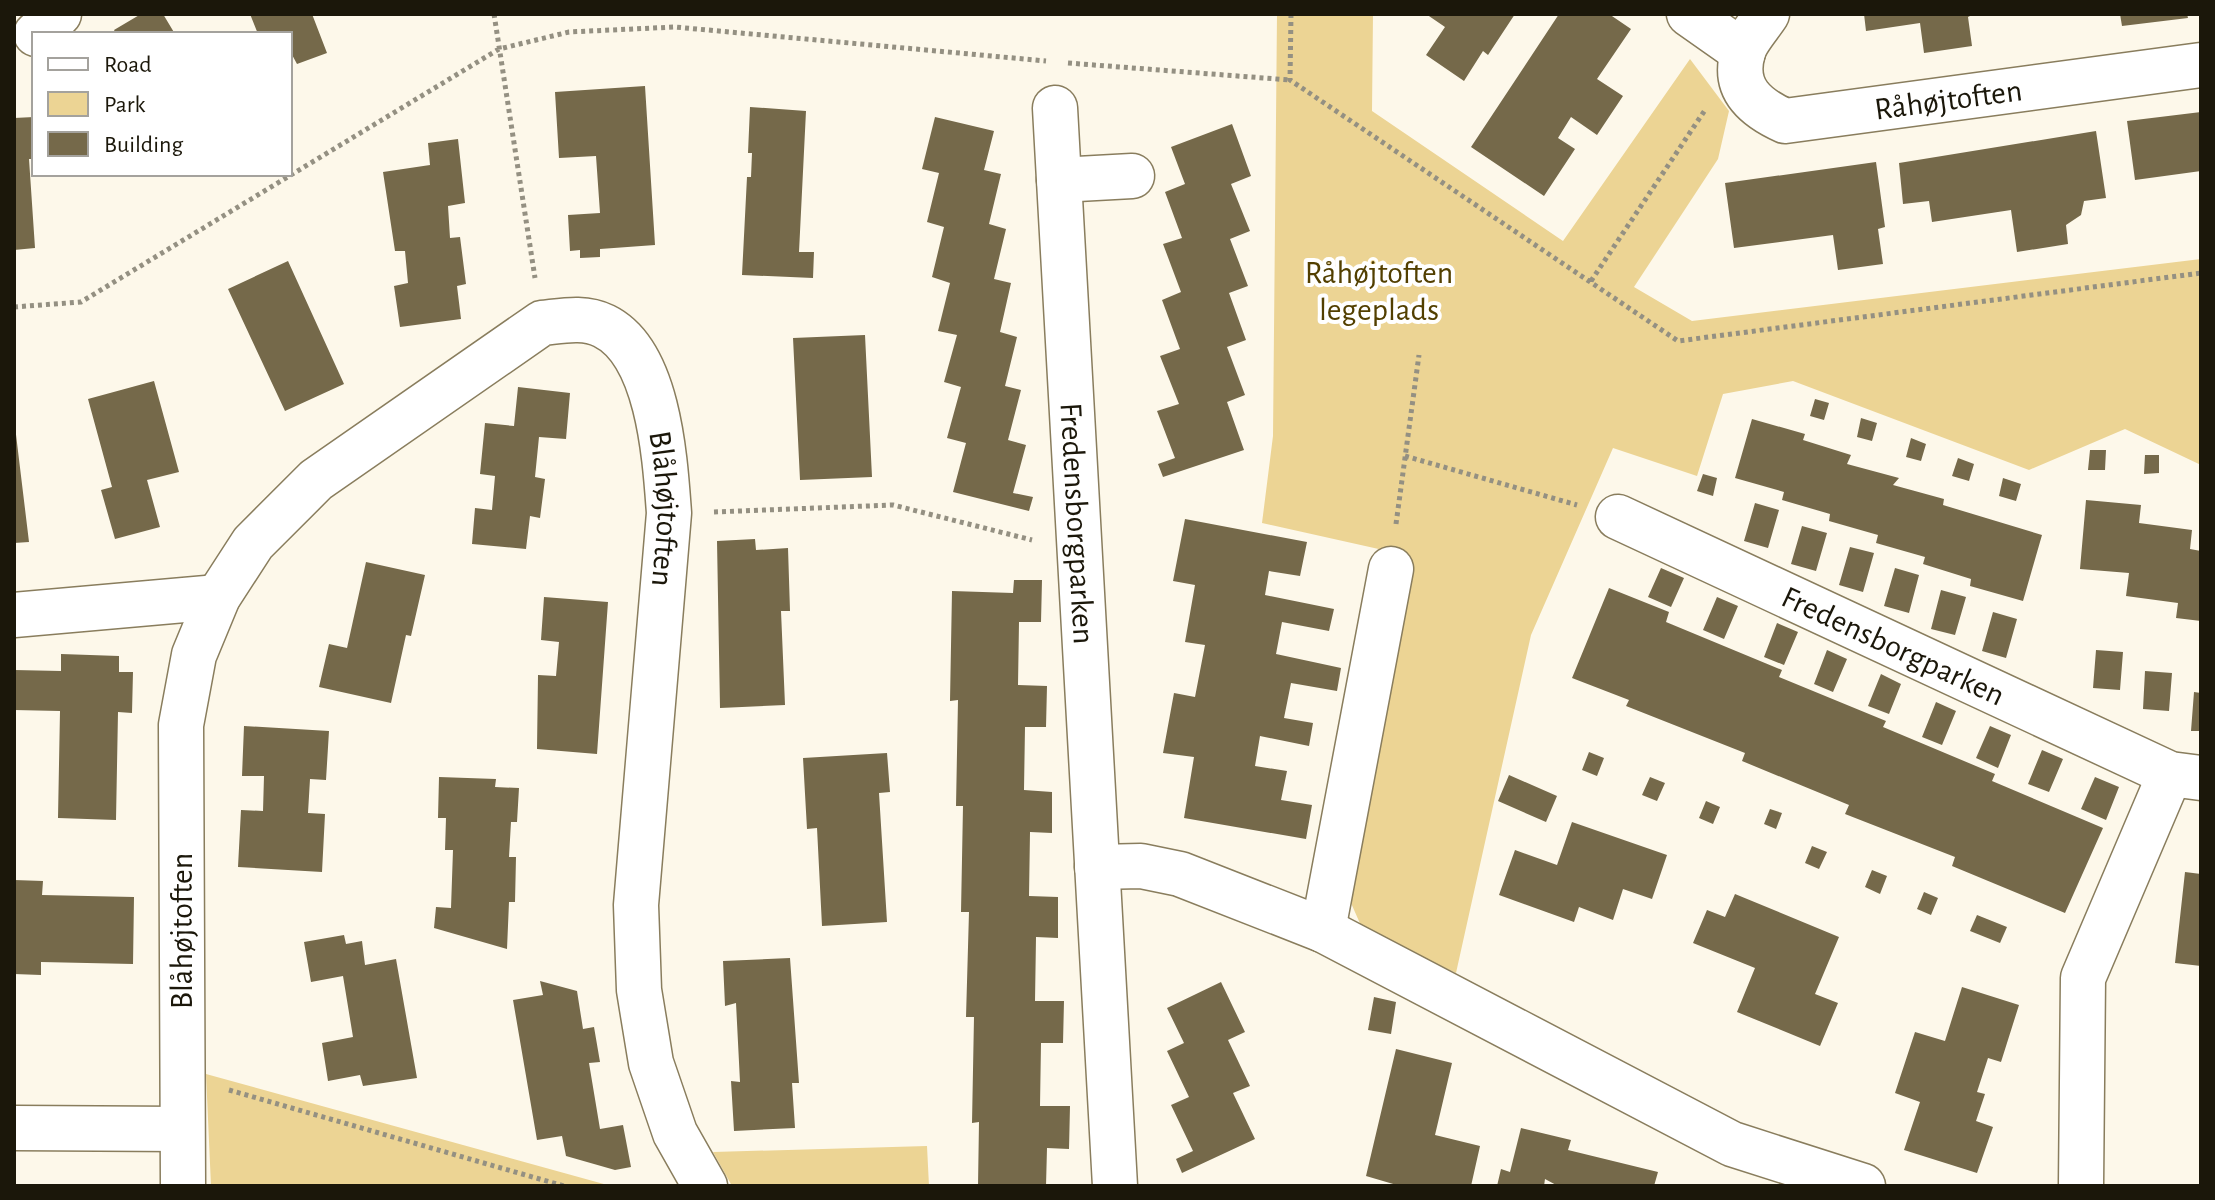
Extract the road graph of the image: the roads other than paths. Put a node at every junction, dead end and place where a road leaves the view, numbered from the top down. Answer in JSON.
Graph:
{"nodes":[{"id":1,"x":59,"y":14,"type":"edge"},
{"id":2,"x":1689,"y":14,"type":"edge"},
{"id":3,"x":1767,"y":14,"type":"edge"},
{"id":4,"x":38,"y":32,"type":"edge"},
{"id":5,"x":32,"y":37,"type":"edge"},
{"id":6,"x":14,"y":50,"type":"edge"},
{"id":7,"x":1743,"y":52,"type":"junction"},
{"id":8,"x":2201,"y":65,"type":"edge"},
{"id":9,"x":1055,"y":108,"type":"dead end"},
{"id":10,"x":1132,"y":176,"type":"dead end"},
{"id":11,"x":1059,"y":180,"type":"junction"},
{"id":12,"x":1618,"y":517,"type":"road end"},
{"id":13,"x":1391,"y":569,"type":"road end"},
{"id":14,"x":218,"y":597,"type":"junction"},
{"id":15,"x":14,"y":615,"type":"edge"},
{"id":16,"x":2186,"y":776,"type":"edge"},
{"id":17,"x":1097,"y":867,"type":"junction"},
{"id":18,"x":1323,"y":930,"type":"junction"},
{"id":19,"x":14,"y":1128,"type":"edge"},
{"id":20,"x":182,"y":1129,"type":"junction"},
{"id":21,"x":183,"y":1186,"type":"edge"},
{"id":22,"x":705,"y":1186,"type":"edge"},
{"id":23,"x":1115,"y":1186,"type":"edge"},
{"id":24,"x":1863,"y":1186,"type":"edge"},
{"id":25,"x":2081,"y":1186,"type":"edge"}],
"edges":[{"from":1,"to":4,"type":"street"},
{"from":2,"to":7,"type":"street"},
{"from":3,"to":7,"type":"street"},
{"from":5,"to":6,"type":"street"},
{"from":7,"to":8,"type":"street","name":"Råhøjtoften"},
{"from":9,"to":11,"type":"street","name":"Fredensborgparken"},
{"from":10,"to":11,"type":"street"},
{"from":11,"to":17,"type":"street","name":"Fredensborgparken"},
{"from":12,"to":16,"type":"street","name":"Fredensborgparken"},
{"from":13,"to":18,"type":"street"},
{"from":14,"to":15,"type":"street"},
{"from":14,"to":20,"type":"street","name":"Blåhøjtoften"},
{"from":14,"to":22,"type":"street","name":"Blåhøjtoften"},
{"from":16,"to":25,"type":"street","name":"Fredensborgparken"},
{"from":17,"to":18,"type":"street"},
{"from":17,"to":23,"type":"street","name":"Fredensborgparken"},
{"from":18,"to":24,"type":"street"},
{"from":19,"to":20,"type":"street"},
{"from":20,"to":21,"type":"street","name":"Blåhøjtoften"}]}
